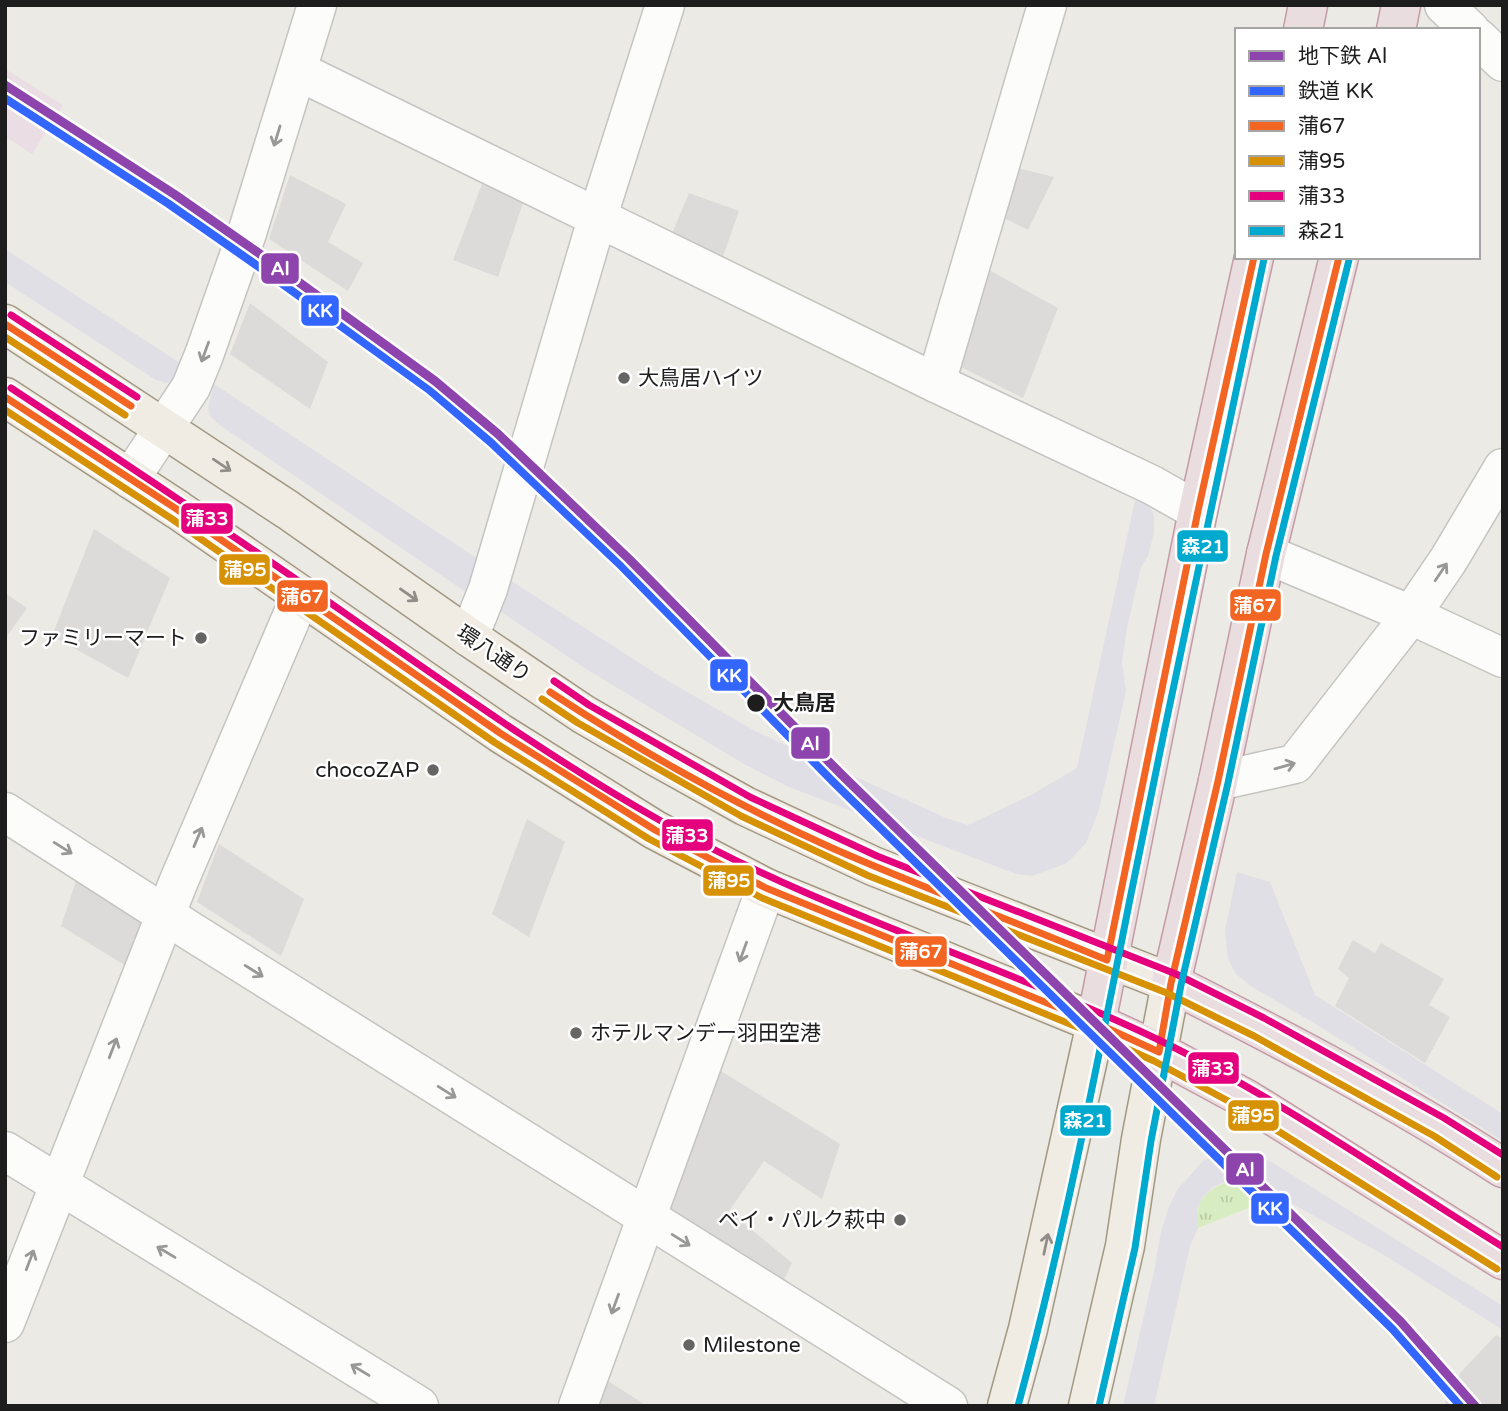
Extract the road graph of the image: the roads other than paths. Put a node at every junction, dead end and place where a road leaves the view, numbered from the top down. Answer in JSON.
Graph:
{"nodes":[{"id":1,"x":317,"y":5,"type":"edge"},
{"id":2,"x":665,"y":5,"type":"edge"},
{"id":3,"x":1047,"y":5,"type":"edge"},
{"id":4,"x":1308,"y":5,"type":"edge"},
{"id":5,"x":1401,"y":5,"type":"edge"},
{"id":6,"x":1444,"y":5,"type":"edge"},
{"id":7,"x":1303,"y":28,"type":"edge"},
{"id":8,"x":1396,"y":28,"type":"edge"},
{"id":9,"x":1468,"y":28,"type":"edge"},
{"id":10,"x":1480,"y":40,"type":"edge"},
{"id":11,"x":1503,"y":62,"type":"edge"},
{"id":12,"x":298,"y":71,"type":"junction"},
{"id":13,"x":597,"y":219,"type":"junction"},
{"id":14,"x":1254,"y":259,"type":"edge"},
{"id":15,"x":1339,"y":259,"type":"edge"},
{"id":16,"x":5,"y":324,"type":"edge"},
{"id":17,"x":936,"y":383,"type":"junction"},
{"id":18,"x":5,"y":397,"type":"edge"},
{"id":19,"x":164,"y":428,"type":"junction"},
{"id":20,"x":1503,"y":468,"type":"edge"},
{"id":21,"x":130,"y":479,"type":"junction"},
{"id":22,"x":1198,"y":511,"type":"junction"},
{"id":23,"x":1266,"y":554,"type":"junction"},
{"id":24,"x":301,"y":595,"type":"junction"},
{"id":25,"x":1411,"y":615,"type":"junction"},
{"id":26,"x":469,"y":637,"type":"junction"},
{"id":27,"x":1503,"y":658,"type":"edge"},
{"id":28,"x":1218,"y":781,"type":"junction"},
{"id":29,"x":5,"y":812,"type":"edge"},
{"id":30,"x":766,"y":888,"type":"junction"},
{"id":31,"x":166,"y":916,"type":"junction"},
{"id":32,"x":1107,"y":960,"type":"junction"},
{"id":33,"x":1171,"y":983,"type":"junction"},
{"id":34,"x":1096,"y":1023,"type":"junction"},
{"id":35,"x":1159,"y":1052,"type":"junction"},
{"id":36,"x":5,"y":1151,"type":"edge"},
{"id":37,"x":1503,"y":1168,"type":"edge"},
{"id":38,"x":59,"y":1186,"type":"junction"},
{"id":39,"x":647,"y":1218,"type":"junction"},
{"id":40,"x":1503,"y":1260,"type":"edge"},
{"id":41,"x":5,"y":1323,"type":"edge"},
{"id":42,"x":419,"y":1406,"type":"edge"},
{"id":43,"x":578,"y":1406,"type":"edge"},
{"id":44,"x":948,"y":1406,"type":"edge"},
{"id":45,"x":1007,"y":1406,"type":"edge"},
{"id":46,"x":1088,"y":1406,"type":"edge"}],
"edges":[{"from":1,"to":12,"type":"street"},
{"from":2,"to":13,"type":"street"},
{"from":3,"to":17,"type":"street"},
{"from":4,"to":7,"type":"highway"},
{"from":5,"to":8,"type":"highway"},
{"from":6,"to":9,"type":"street"},
{"from":10,"to":11,"type":"street"},
{"from":12,"to":13,"type":"street"},
{"from":12,"to":19,"type":"street","one_way":true},
{"from":13,"to":17,"type":"street"},
{"from":13,"to":26,"type":"street"},
{"from":14,"to":22,"type":"highway"},
{"from":15,"to":23,"type":"highway"},
{"from":16,"to":19,"type":"main road","name":"環八通り"},
{"from":17,"to":22,"type":"street"},
{"from":18,"to":21,"type":"main road"},
{"from":19,"to":21,"type":"street"},
{"from":19,"to":26,"type":"main road","name":"環八通り","one_way":true},
{"from":25,"to":20,"type":"street","one_way":true},
{"from":21,"to":24,"type":"main road"},
{"from":22,"to":32,"type":"highway"},
{"from":23,"to":25,"type":"street"},
{"from":23,"to":28,"type":"highway"},
{"from":24,"to":30,"type":"main road"},
{"from":31,"to":24,"type":"street","one_way":true},
{"from":25,"to":27,"type":"street"},
{"from":28,"to":25,"type":"street","one_way":true},
{"from":26,"to":32,"type":"main road","name":"環八通り"},
{"from":28,"to":33,"type":"highway"},
{"from":29,"to":31,"type":"street","one_way":true},
{"from":30,"to":34,"type":"main road"},
{"from":30,"to":39,"type":"street","one_way":true},
{"from":38,"to":31,"type":"street","one_way":true},
{"from":31,"to":39,"type":"street","one_way":true},
{"from":32,"to":33,"type":"main road","name":"環八通り"},
{"from":32,"to":34,"type":"highway"},
{"from":33,"to":35,"type":"main road"},
{"from":33,"to":37,"type":"highway","name":"環八通り"},
{"from":34,"to":35,"type":"highway"},
{"from":45,"to":34,"type":"main road","one_way":true},
{"from":35,"to":40,"type":"highway"},
{"from":35,"to":46,"type":"main road"},
{"from":36,"to":38,"type":"street"},
{"from":41,"to":38,"type":"street","one_way":true},
{"from":42,"to":38,"type":"street","one_way":true},
{"from":39,"to":43,"type":"street","one_way":true},
{"from":39,"to":44,"type":"street","one_way":true}]}
